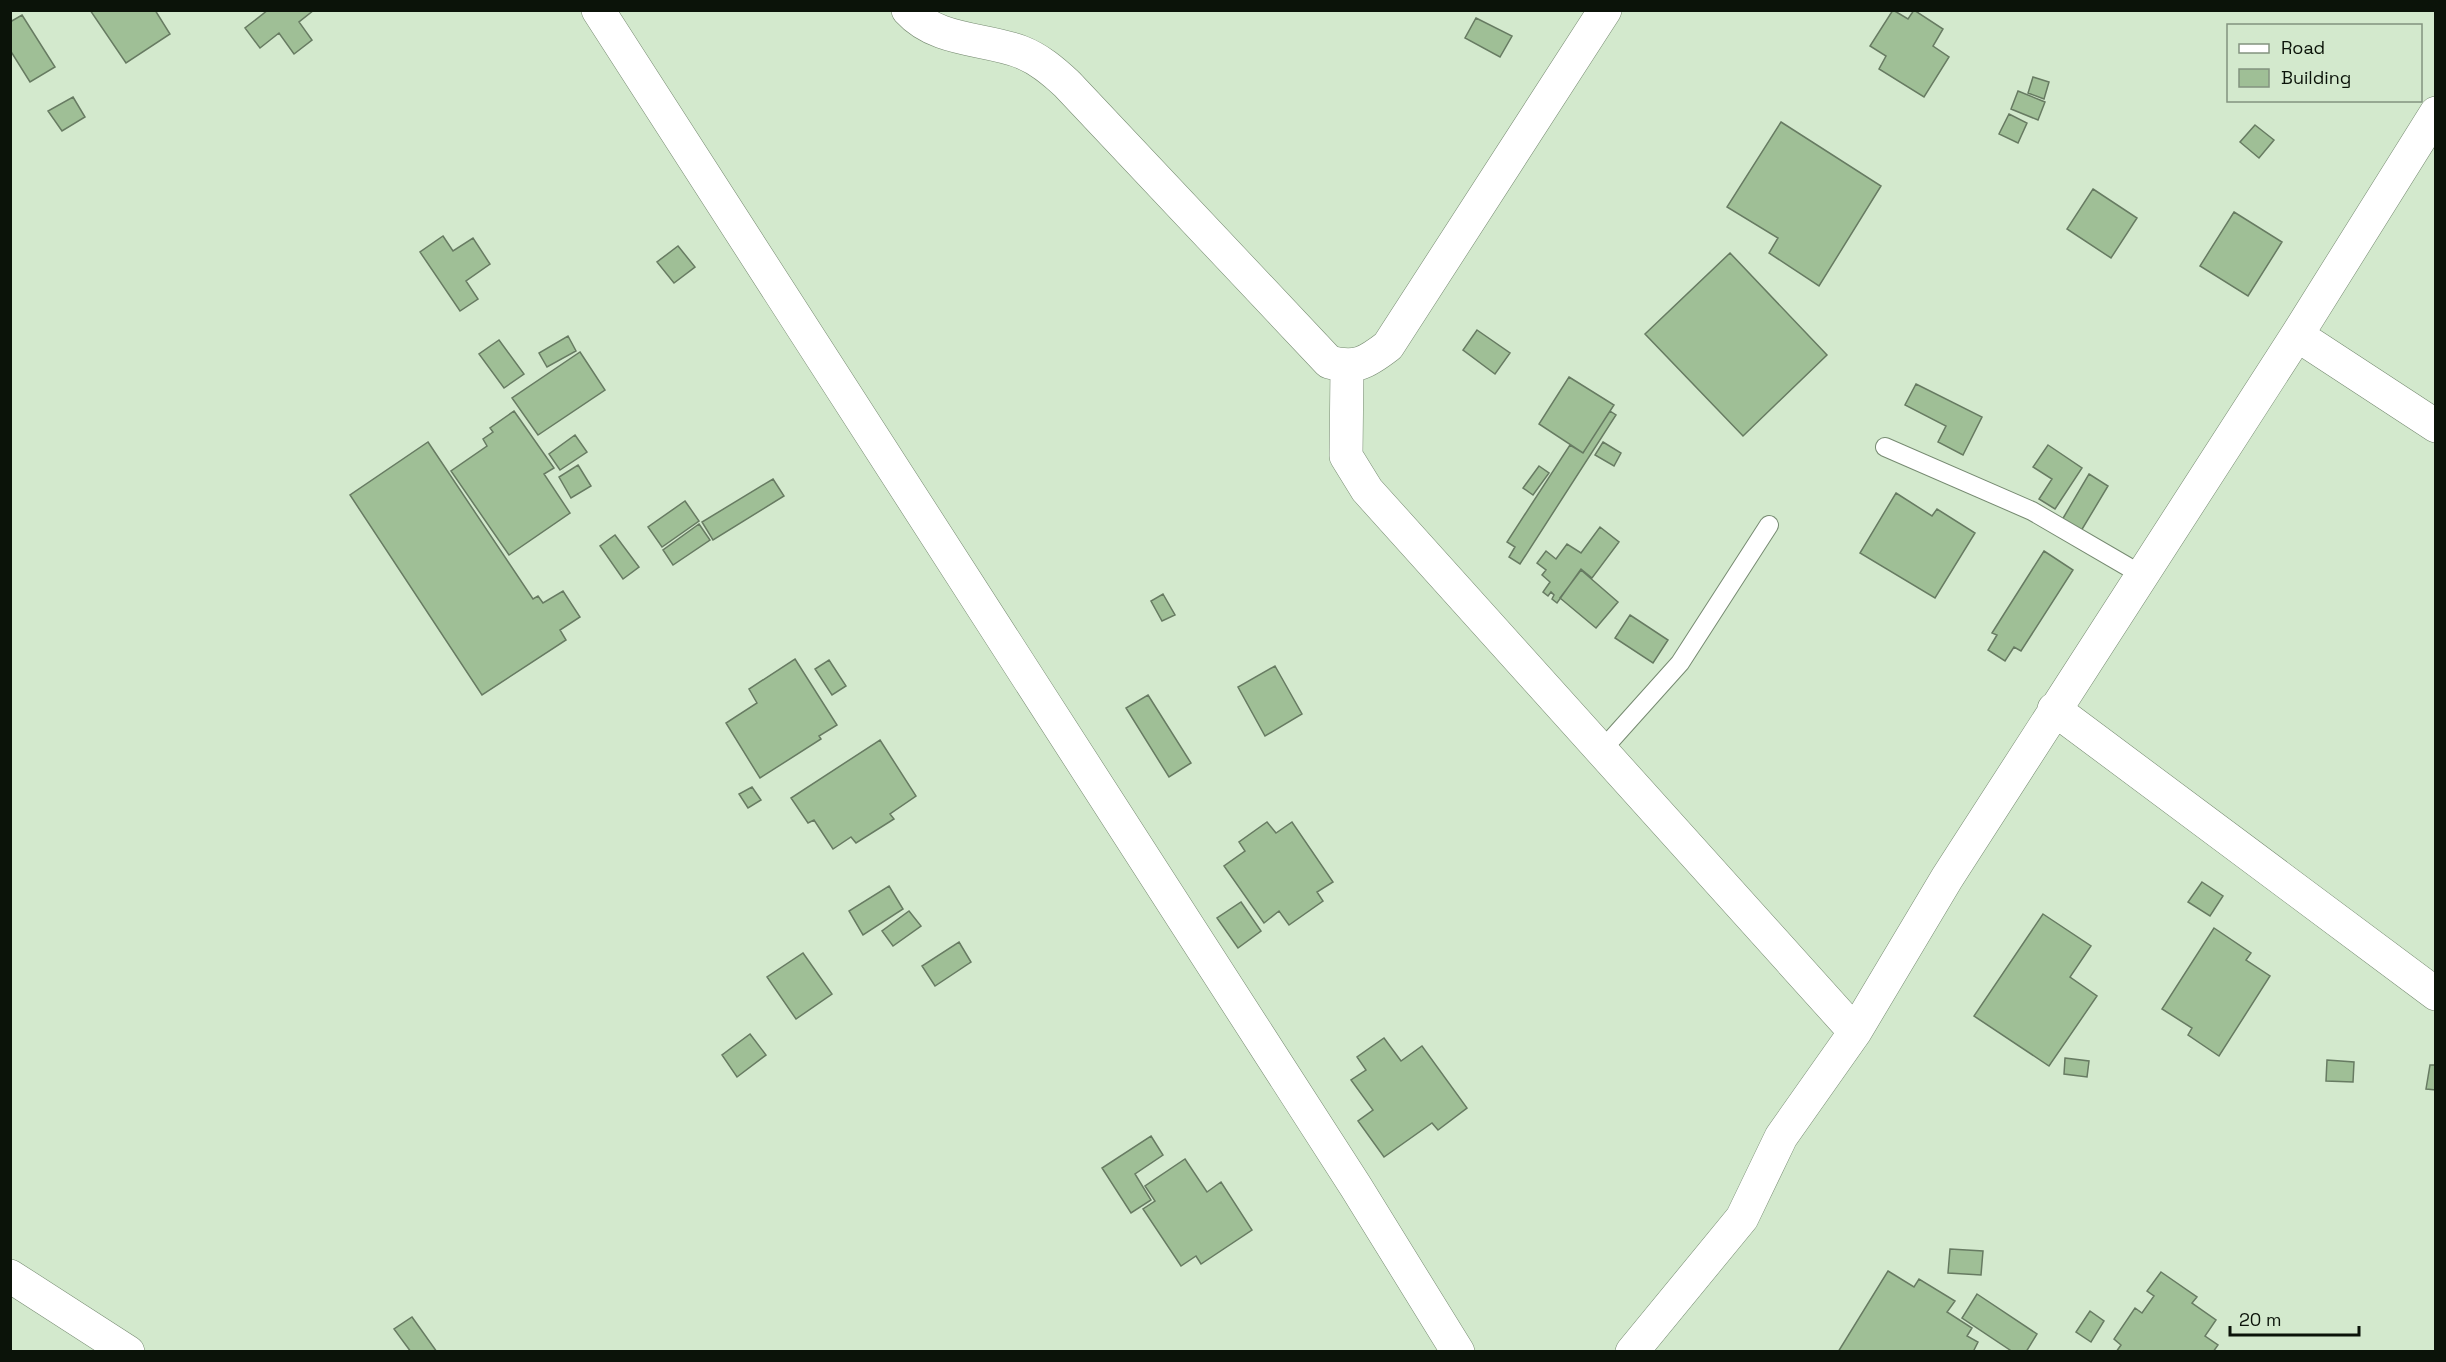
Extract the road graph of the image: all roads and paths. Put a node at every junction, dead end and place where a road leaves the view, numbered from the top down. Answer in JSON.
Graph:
{"nodes":[{"id":1,"x":908,"y":10,"type":"edge"},
{"id":2,"x":1605,"y":10,"type":"edge"},
{"id":3,"x":603,"y":12,"type":"edge"},
{"id":4,"x":2436,"y":113,"type":"edge"},
{"id":5,"x":2297,"y":335,"type":"junction"},
{"id":6,"x":1347,"y":367,"type":"junction"},
{"id":7,"x":2436,"y":426,"type":"edge"},
{"id":8,"x":1885,"y":447,"type":"dead end"},
{"id":9,"x":1770,"y":525,"type":"dead end"},
{"id":10,"x":2142,"y":575,"type":"junction"},
{"id":11,"x":2054,"y":709,"type":"junction"},
{"id":12,"x":1602,"y":750,"type":"junction"},
{"id":13,"x":2436,"y":993,"type":"edge"},
{"id":14,"x":1855,"y":1032,"type":"junction"},
{"id":15,"x":10,"y":1276,"type":"edge"},
{"id":16,"x":128,"y":1352,"type":"edge"},
{"id":17,"x":1458,"y":1352,"type":"edge"},
{"id":18,"x":1632,"y":1352,"type":"edge"}],
"edges":[{"from":1,"to":6,"type":"street"},
{"from":2,"to":6,"type":"street"},
{"from":3,"to":17,"type":"street"},
{"from":4,"to":5,"type":"street"},
{"from":5,"to":7,"type":"street"},
{"from":5,"to":10,"type":"street"},
{"from":6,"to":12,"type":"street"},
{"from":8,"to":10,"type":"lane"},
{"from":9,"to":12,"type":"lane"},
{"from":10,"to":11,"type":"street"},
{"from":11,"to":13,"type":"street"},
{"from":11,"to":14,"type":"street"},
{"from":12,"to":14,"type":"street"},
{"from":14,"to":18,"type":"street"},
{"from":15,"to":16,"type":"street"}]}
